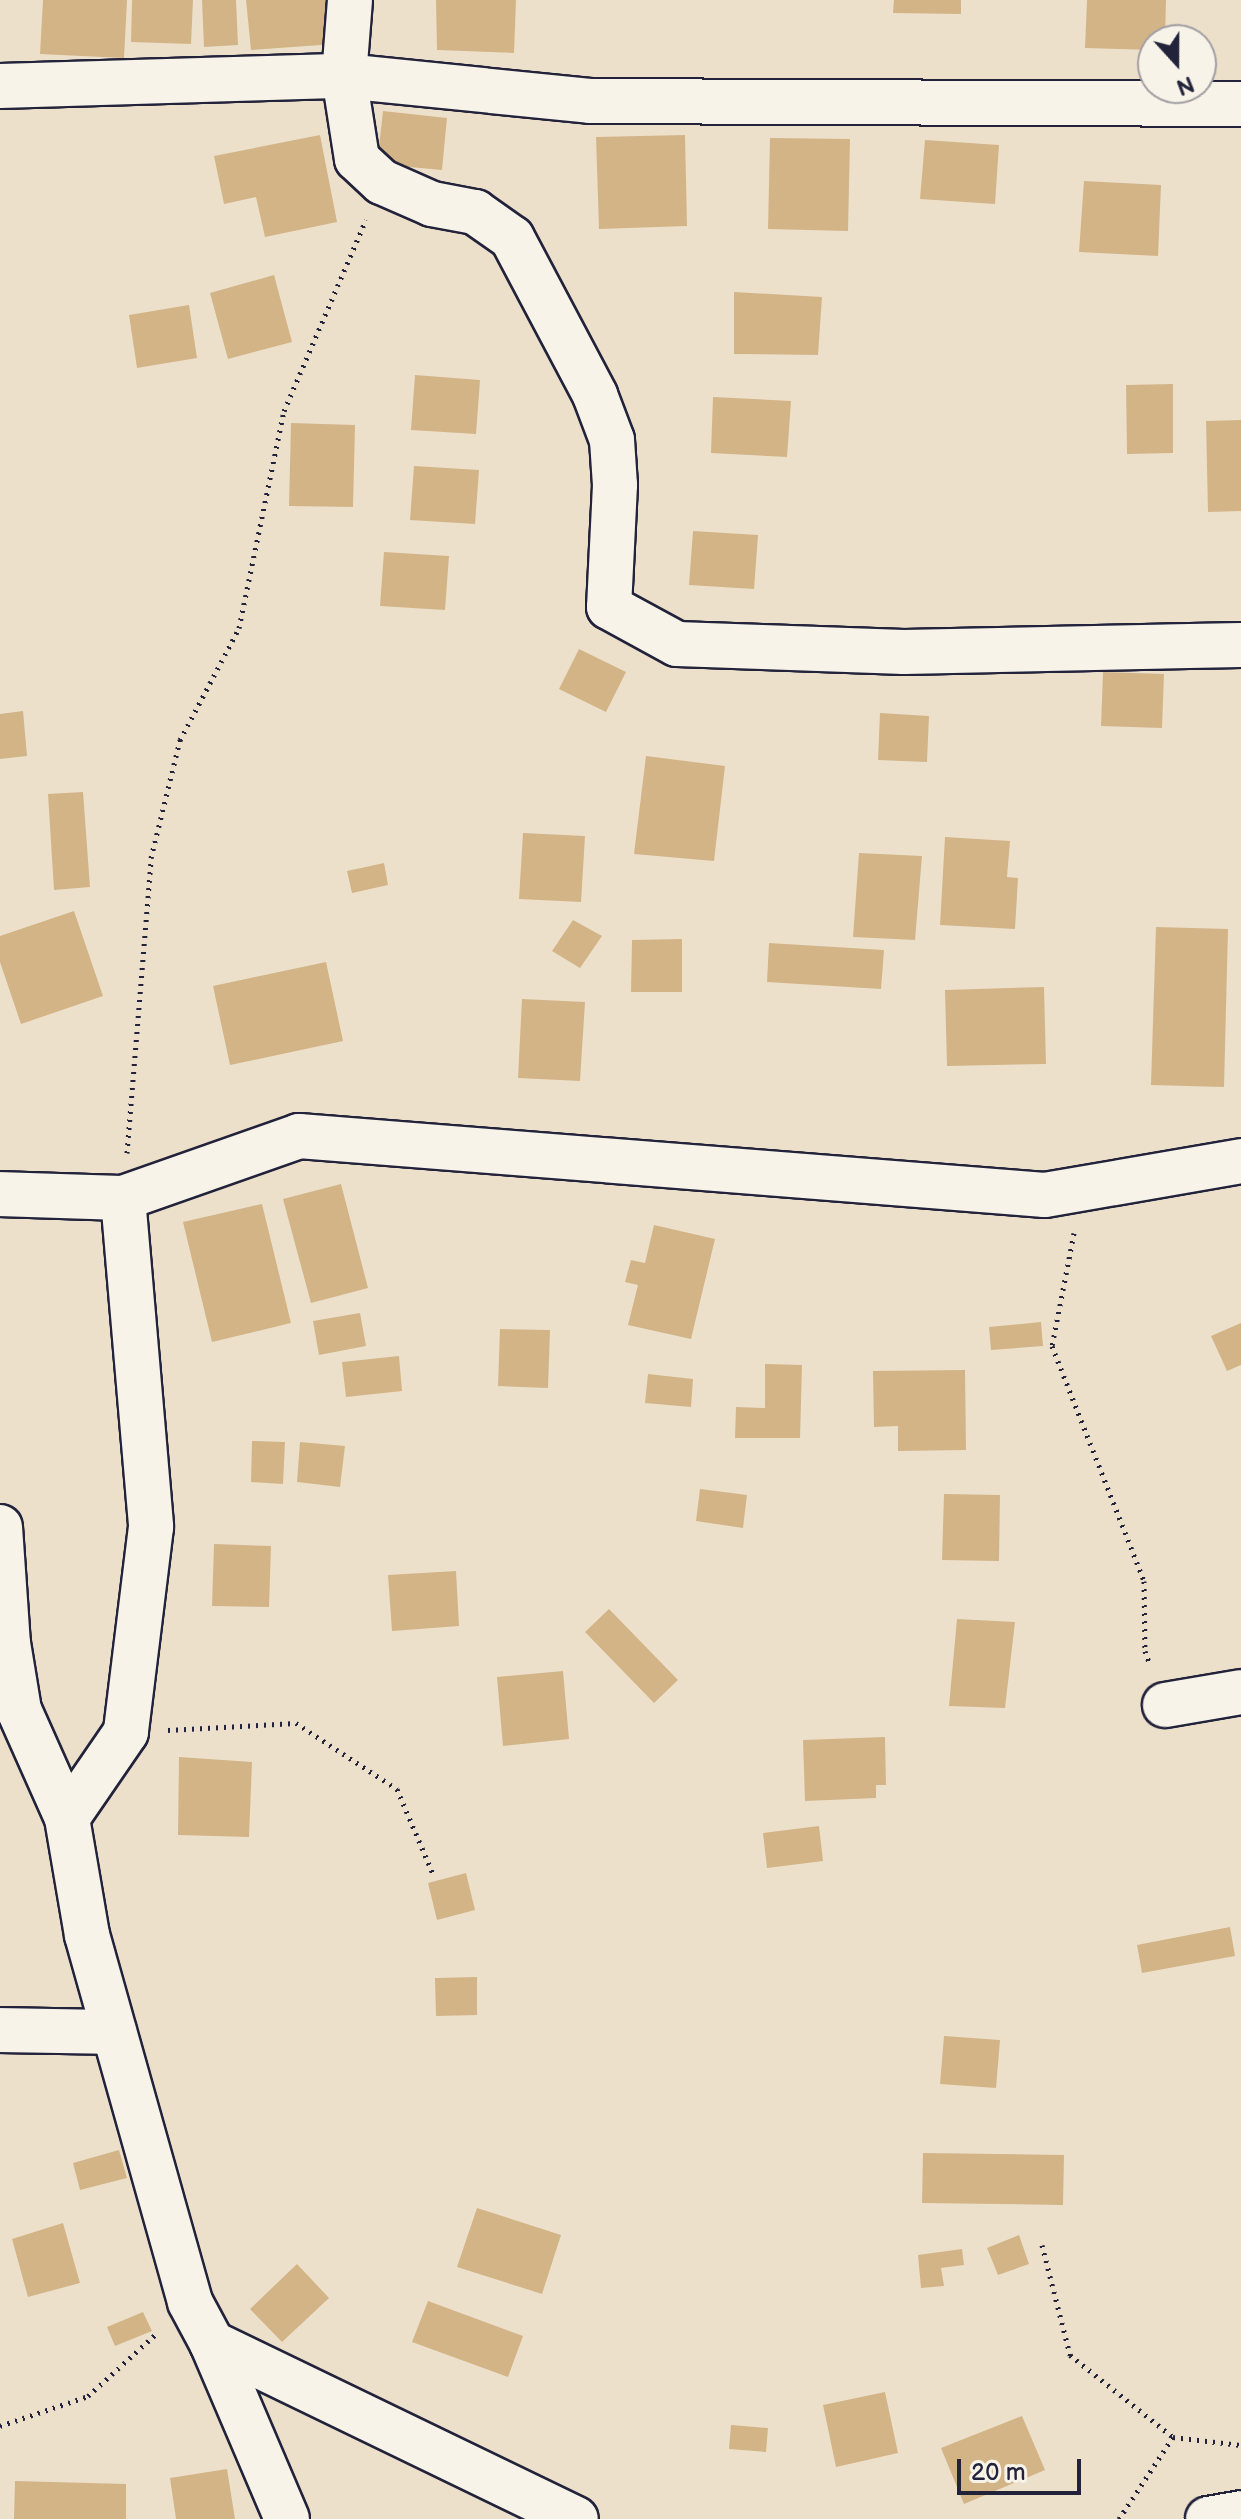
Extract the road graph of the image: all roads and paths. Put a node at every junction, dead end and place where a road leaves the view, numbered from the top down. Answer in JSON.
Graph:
{"nodes":[{"id":1,"x":350,"y":0,"type":"edge"},
{"id":2,"x":344,"y":76,"type":"junction"},
{"id":3,"x":0,"y":86,"type":"edge"},
{"id":4,"x":1241,"y":104,"type":"edge"},
{"id":5,"x":382,"y":182,"type":"junction"},
{"id":6,"x":1241,"y":645,"type":"edge"},
{"id":7,"x":1241,"y":1161,"type":"edge"},
{"id":8,"x":1083,"y":1188,"type":"junction"},
{"id":9,"x":0,"y":1194,"type":"edge"},
{"id":10,"x":123,"y":1198,"type":"junction"},
{"id":11,"x":0,"y":1527,"type":"edge"},
{"id":12,"x":1241,"y":1692,"type":"edge"},
{"id":13,"x":1165,"y":1705,"type":"joint"},
{"id":14,"x":126,"y":1732,"type":"junction"},
{"id":15,"x":67,"y":1818,"type":"junction"},
{"id":16,"x":434,"y":1876,"type":"dead end"},
{"id":17,"x":0,"y":2030,"type":"edge"},
{"id":18,"x":114,"y":2032,"type":"junction"},
{"id":19,"x":1042,"y":2245,"type":"dead end"},
{"id":20,"x":190,"y":2302,"type":"junction"},
{"id":21,"x":212,"y":2343,"type":"junction"},
{"id":22,"x":0,"y":2426,"type":"edge"},
{"id":23,"x":1173,"y":2437,"type":"junction"},
{"id":24,"x":1241,"y":2445,"type":"edge"},
{"id":25,"x":1241,"y":2513,"type":"edge"},
{"id":26,"x":287,"y":2519,"type":"edge"},
{"id":27,"x":576,"y":2519,"type":"edge"},
{"id":28,"x":1119,"y":2519,"type":"edge"},
{"id":29,"x":1208,"y":2519,"type":"edge"}],
"edges":[{"from":1,"to":2,"type":"street"},
{"from":2,"to":3,"type":"street"},
{"from":2,"to":4,"type":"street"},
{"from":2,"to":5,"type":"street"},
{"from":5,"to":6,"type":"street"},
{"from":5,"to":10,"type":"path"},
{"from":7,"to":8,"type":"street"},
{"from":8,"to":10,"type":"street"},
{"from":8,"to":13,"type":"path"},
{"from":9,"to":10,"type":"street"},
{"from":10,"to":14,"type":"street"},
{"from":11,"to":15,"type":"street"},
{"from":12,"to":13,"type":"street"},
{"from":14,"to":15,"type":"street"},
{"from":14,"to":16,"type":"path"},
{"from":15,"to":18,"type":"street"},
{"from":17,"to":18,"type":"street"},
{"from":18,"to":20,"type":"street"},
{"from":19,"to":23,"type":"path"},
{"from":20,"to":21,"type":"street"},
{"from":20,"to":22,"type":"path"},
{"from":21,"to":26,"type":"street"},
{"from":21,"to":27,"type":"street"},
{"from":23,"to":24,"type":"path"},
{"from":23,"to":28,"type":"path"},
{"from":25,"to":29,"type":"street"}]}
